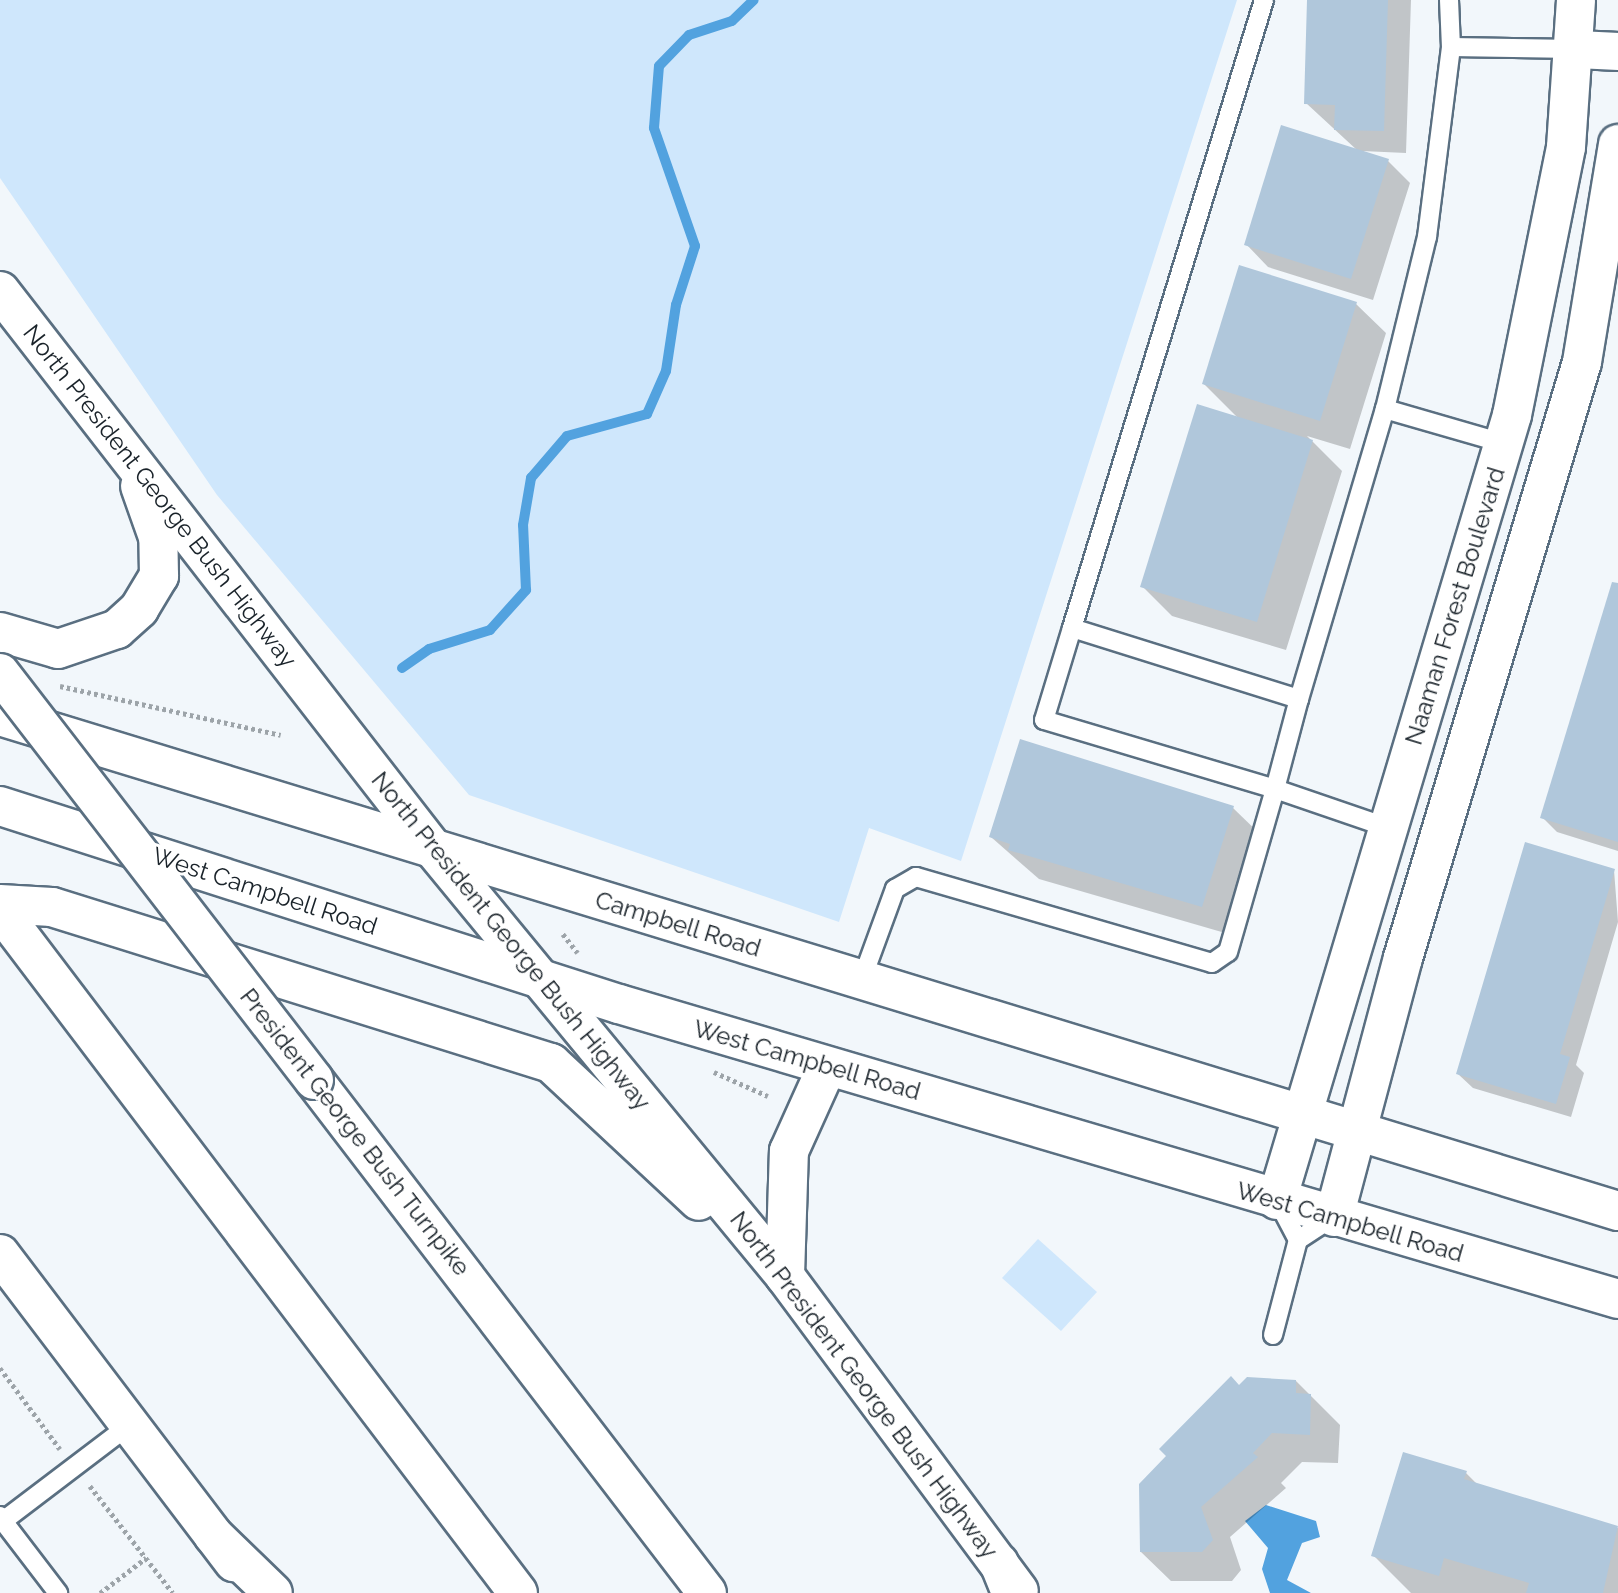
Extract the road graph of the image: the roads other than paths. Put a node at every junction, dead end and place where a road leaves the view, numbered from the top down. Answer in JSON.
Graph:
{"nodes":[{"id":1,"x":1264,"y":0,"type":"edge"},
{"id":2,"x":1449,"y":0,"type":"edge"},
{"id":3,"x":1576,"y":0,"type":"edge"},
{"id":4,"x":1451,"y":47,"type":"junction"},
{"id":5,"x":1577,"y":50,"type":"junction"},
{"id":6,"x":1618,"y":51,"type":"edge"},
{"id":7,"x":1618,"y":144,"type":"edge"},
{"id":8,"x":0,"y":291,"type":"edge"},
{"id":9,"x":1385,"y":409,"type":"junction"},
{"id":10,"x":1503,"y":443,"type":"junction"},
{"id":11,"x":130,"y":456,"type":"junction"},
{"id":12,"x":1515,"y":582,"type":"junction"},
{"id":13,"x":1072,"y":628,"type":"junction"},
{"id":14,"x":0,"y":632,"type":"edge"},
{"id":15,"x":0,"y":673,"type":"edge"},
{"id":16,"x":1299,"y":699,"type":"junction"},
{"id":17,"x":0,"y":716,"type":"edge"},
{"id":18,"x":1275,"y":789,"type":"junction"},
{"id":19,"x":0,"y":806,"type":"edge"},
{"id":20,"x":1389,"y":828,"type":"junction"},
{"id":21,"x":434,"y":850,"type":"junction"},
{"id":22,"x":0,"y":904,"type":"edge"},
{"id":23,"x":0,"y":910,"type":"edge"},
{"id":24,"x":862,"y":979,"type":"junction"},
{"id":25,"x":540,"y":980,"type":"junction"},
{"id":26,"x":827,"y":1067,"type":"junction"},
{"id":27,"x":1303,"y":1119,"type":"junction"},
{"id":28,"x":1358,"y":1134,"type":"junction"},
{"id":29,"x":1277,"y":1200,"type":"junction"},
{"id":30,"x":1618,"y":1211,"type":"edge"},
{"id":31,"x":1334,"y":1217,"type":"junction"},
{"id":32,"x":1298,"y":1240,"type":"junction"},
{"id":33,"x":0,"y":1254,"type":"edge"},
{"id":34,"x":785,"y":1276,"type":"junction"},
{"id":35,"x":1618,"y":1299,"type":"edge"},
{"id":36,"x":1273,"y":1335,"type":"dead end"},
{"id":37,"x":131,"y":1424,"type":"junction"},
{"id":38,"x":2,"y":1519,"type":"edge"},
{"id":39,"x":213,"y":1535,"type":"junction"},
{"id":40,"x":1010,"y":1583,"type":"edge"},
{"id":41,"x":58,"y":1593,"type":"edge"},
{"id":42,"x":258,"y":1593,"type":"edge"},
{"id":43,"x":273,"y":1593,"type":"edge"},
{"id":44,"x":518,"y":1593,"type":"edge"},
{"id":45,"x":708,"y":1593,"type":"edge"}],
"edges":[{"from":1,"to":13,"type":"lane"},
{"from":2,"to":4,"type":"lane"},
{"from":3,"to":5,"type":"main road","name":"Naaman Forest Boulevard"},
{"from":4,"to":5,"type":"lane"},
{"from":4,"to":9,"type":"lane"},
{"from":5,"to":6,"type":"street"},
{"from":5,"to":10,"type":"main road","name":"Naaman Forest Boulevard"},
{"from":7,"to":12,"type":"main road","name":"Naaman Forest Boulevard"},
{"from":8,"to":11,"type":"main road","name":"North President George Bush Highway"},
{"from":9,"to":10,"type":"lane"},
{"from":9,"to":16,"type":"lane"},
{"from":10,"to":12,"type":"main road"},
{"from":10,"to":20,"type":"main road","name":"Naaman Forest Boulevard"},
{"from":11,"to":14,"type":"main road"},
{"from":11,"to":21,"type":"main road","name":"North President George Bush Highway"},
{"from":12,"to":28,"type":"main road","name":"Naaman Forest Boulevard"},
{"from":13,"to":16,"type":"lane"},
{"from":13,"to":18,"type":"lane"},
{"from":15,"to":45,"type":"main road","name":"President George Bush Turnpike","bridge":true},
{"from":16,"to":18,"type":"lane"},
{"from":17,"to":21,"type":"main road"},
{"from":18,"to":20,"type":"lane"},
{"from":18,"to":24,"type":"lane"},
{"from":19,"to":25,"type":"main road","name":"West Campbell Road"},
{"from":20,"to":27,"type":"main road","name":"Naaman Forest Boulevard"},
{"from":21,"to":24,"type":"main road","name":"Campbell Road"},
{"from":21,"to":25,"type":"main road","name":"North President George Bush Highway"},
{"from":22,"to":34,"type":"main road"},
{"from":23,"to":44,"type":"main road"},
{"from":24,"to":27,"type":"main road","name":"Campbell Road"},
{"from":25,"to":26,"type":"main road","name":"West Campbell Road"},
{"from":25,"to":34,"type":"main road","name":"North President George Bush Highway"},
{"from":26,"to":29,"type":"main road","name":"West Campbell Road"},
{"from":26,"to":34,"type":"main road"},
{"from":27,"to":28,"type":"main road"},
{"from":27,"to":29,"type":"main road","name":"Naaman Forest Boulevard"},
{"from":28,"to":30,"type":"main road"},
{"from":28,"to":31,"type":"main road","name":"Naaman Forest Boulevard"},
{"from":29,"to":31,"type":"main road","name":"West Campbell Road"},
{"from":29,"to":32,"type":"lane"},
{"from":31,"to":32,"type":"lane"},
{"from":31,"to":35,"type":"main road","name":"West Campbell Road"},
{"from":32,"to":36,"type":"lane"},
{"from":33,"to":37,"type":"main road"},
{"from":34,"to":40,"type":"main road","name":"North President George Bush Highway"},
{"from":37,"to":38,"type":"lane"},
{"from":37,"to":39,"type":"main road"},
{"from":38,"to":41,"type":"lane"},
{"from":39,"to":42,"type":"main road"},
{"from":39,"to":43,"type":"main road"}]}
